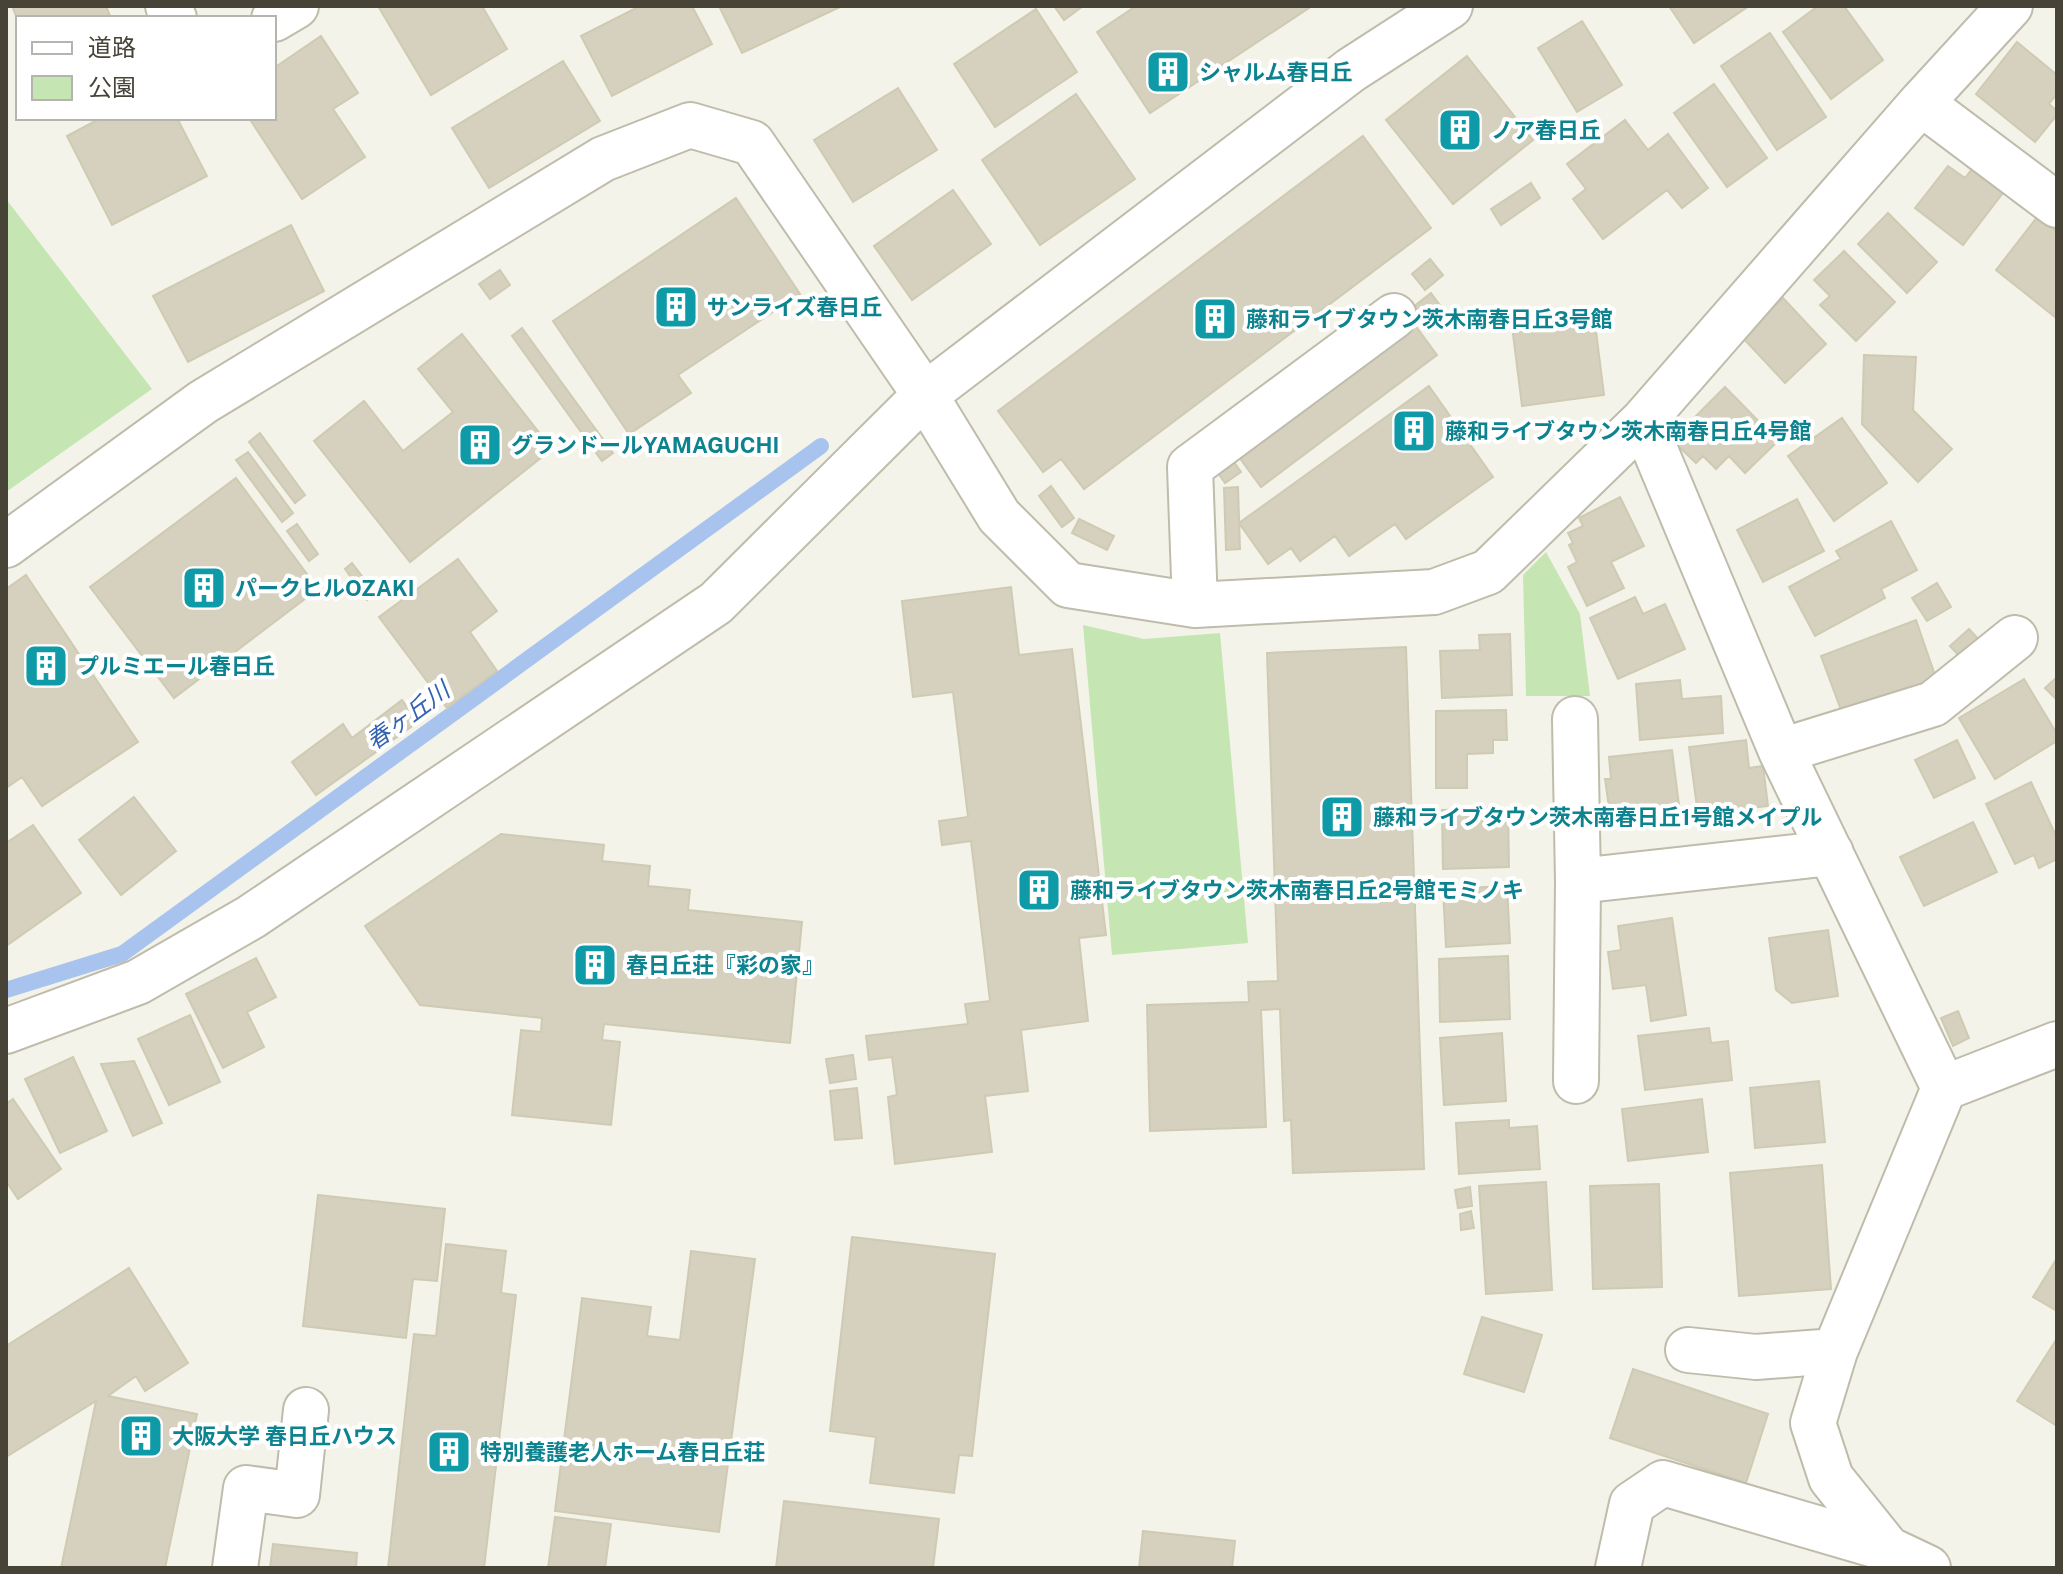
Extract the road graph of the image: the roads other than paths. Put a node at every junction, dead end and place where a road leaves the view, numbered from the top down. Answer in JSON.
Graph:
{"nodes":[{"id":1,"x":296,"y":6,"type":"edge"},
{"id":2,"x":1450,"y":6,"type":"edge"},
{"id":3,"x":2010,"y":6,"type":"edge"},
{"id":4,"x":276,"y":18,"type":"edge"},
{"id":5,"x":1921,"y":103,"type":"junction"},
{"id":6,"x":2057,"y":205,"type":"edge"},
{"id":7,"x":1394,"y":316,"type":"dead end"},
{"id":8,"x":925,"y":395,"type":"junction"},
{"id":9,"x":1643,"y":421,"type":"junction"},
{"id":10,"x":6,"y":545,"type":"edge"},
{"id":11,"x":1195,"y":605,"type":"junction"},
{"id":12,"x":2015,"y":638,"type":"dead end"},
{"id":13,"x":1575,"y":719,"type":"dead end"},
{"id":14,"x":1781,"y":751,"type":"junction"},
{"id":15,"x":1831,"y":853,"type":"junction"},
{"id":16,"x":1578,"y":881,"type":"junction"},
{"id":17,"x":6,"y":1031,"type":"edge"},
{"id":18,"x":2057,"y":1044,"type":"edge"},
{"id":19,"x":1576,"y":1081,"type":"dead end"},
{"id":20,"x":1944,"y":1088,"type":"junction"},
{"id":21,"x":1688,"y":1350,"type":"dead end"},
{"id":22,"x":1835,"y":1351,"type":"junction"},
{"id":23,"x":306,"y":1410,"type":"dead end"},
{"id":24,"x":1888,"y":1549,"type":"junction"},
{"id":25,"x":235,"y":1568,"type":"edge"},
{"id":26,"x":1618,"y":1568,"type":"edge"},
{"id":27,"x":1928,"y":1568,"type":"edge"}],
"edges":[{"from":1,"to":4,"type":"street"},
{"from":2,"to":8,"type":"street"},
{"from":3,"to":5,"type":"street"},
{"from":5,"to":6,"type":"street"},
{"from":5,"to":9,"type":"street"},
{"from":7,"to":11,"type":"street"},
{"from":8,"to":10,"type":"street"},
{"from":8,"to":11,"type":"street"},
{"from":8,"to":17,"type":"street"},
{"from":9,"to":11,"type":"street"},
{"from":9,"to":14,"type":"street"},
{"from":12,"to":14,"type":"street"},
{"from":13,"to":16,"type":"street"},
{"from":14,"to":15,"type":"street"},
{"from":15,"to":16,"type":"street"},
{"from":15,"to":20,"type":"street"},
{"from":16,"to":19,"type":"street"},
{"from":18,"to":20,"type":"street"},
{"from":20,"to":22,"type":"street"},
{"from":21,"to":22,"type":"street"},
{"from":22,"to":24,"type":"street"},
{"from":23,"to":25,"type":"street"},
{"from":24,"to":26,"type":"street"},
{"from":24,"to":27,"type":"street"}]}
